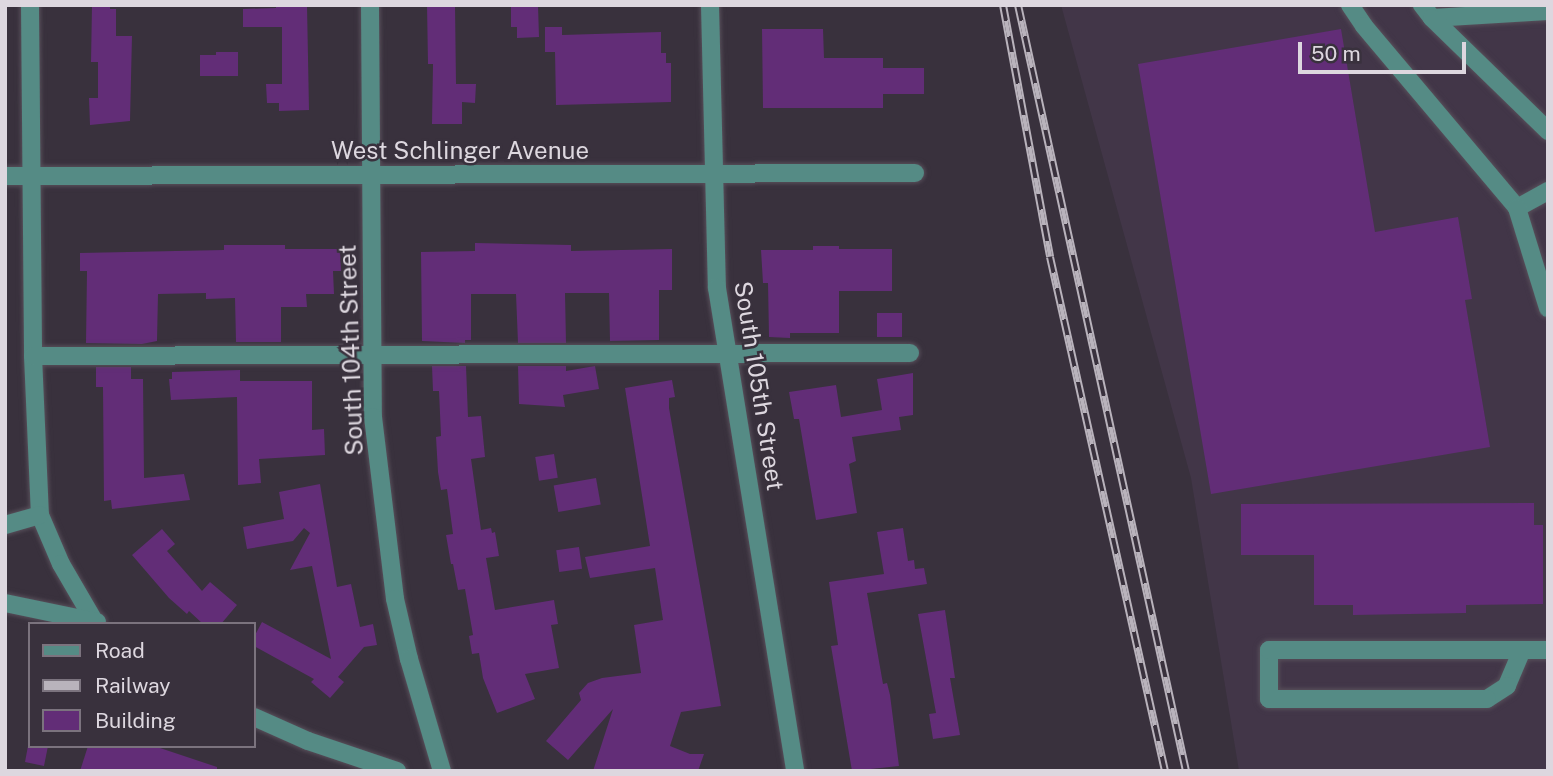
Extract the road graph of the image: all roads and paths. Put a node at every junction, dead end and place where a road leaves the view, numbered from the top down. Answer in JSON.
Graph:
{"nodes":[{"id":1,"x":30,"y":5,"type":"edge"},
{"id":2,"x":370,"y":5,"type":"edge"},
{"id":3,"x":710,"y":5,"type":"edge"},
{"id":4,"x":1350,"y":5,"type":"edge"},
{"id":5,"x":1427,"y":11,"type":"edge"},
{"id":6,"x":1548,"y":11,"type":"edge"},
{"id":7,"x":1548,"y":131,"type":"edge"},
{"id":8,"x":915,"y":173,"type":"dead end"},
{"id":9,"x":33,"y":175,"type":"junction"},
{"id":10,"x":5,"y":176,"type":"edge"},
{"id":11,"x":712,"y":176,"type":"junction"},
{"id":12,"x":371,"y":177,"type":"junction"},
{"id":13,"x":1548,"y":191,"type":"edge"},
{"id":14,"x":1517,"y":208,"type":"junction"},
{"id":15,"x":1548,"y":308,"type":"edge"},
{"id":16,"x":728,"y":353,"type":"junction"},
{"id":17,"x":910,"y":353,"type":"dead end"},
{"id":18,"x":373,"y":354,"type":"junction"},
{"id":19,"x":33,"y":356,"type":"junction"},
{"id":20,"x":40,"y":514,"type":"junction"},
{"id":21,"x":5,"y":525,"type":"edge"},
{"id":22,"x":5,"y":603,"type":"edge"},
{"id":23,"x":96,"y":622,"type":"edge"},
{"id":24,"x":1522,"y":650,"type":"junction"},
{"id":25,"x":1548,"y":650,"type":"edge"},
{"id":26,"x":256,"y":718,"type":"edge"},
{"id":27,"x":397,"y":771,"type":"edge"},
{"id":28,"x":442,"y":771,"type":"edge"},
{"id":29,"x":795,"y":771,"type":"edge"}],
"edges":[{"from":1,"to":9,"type":"street"},
{"from":2,"to":12,"type":"street","name":"South 104th Street"},
{"from":3,"to":11,"type":"street","name":"South 105th Street"},
{"from":4,"to":14,"type":"street"},
{"from":5,"to":6,"type":"street"},
{"from":5,"to":7,"type":"street"},
{"from":8,"to":11,"type":"street","name":"West Schlinger Avenue"},
{"from":9,"to":10,"type":"street","name":"West Schlinger Avenue"},
{"from":9,"to":12,"type":"street","name":"West Schlinger Avenue"},
{"from":9,"to":19,"type":"street"},
{"from":11,"to":12,"type":"street","name":"West Schlinger Avenue"},
{"from":11,"to":16,"type":"street","name":"South 105th Street"},
{"from":12,"to":18,"type":"street","name":"South 104th Street"},
{"from":13,"to":14,"type":"street"},
{"from":14,"to":15,"type":"street"},
{"from":16,"to":17,"type":"street"},
{"from":16,"to":18,"type":"street"},
{"from":16,"to":29,"type":"street","name":"South 105th Street"},
{"from":18,"to":19,"type":"street"},
{"from":18,"to":28,"type":"street","name":"South 104th Street"},
{"from":19,"to":20,"type":"street"},
{"from":20,"to":21,"type":"street"},
{"from":20,"to":23,"type":"street"},
{"from":22,"to":23,"type":"street"},
{"from":24,"to":24,"type":"street"},
{"from":24,"to":25,"type":"street"},
{"from":26,"to":27,"type":"street"}]}
